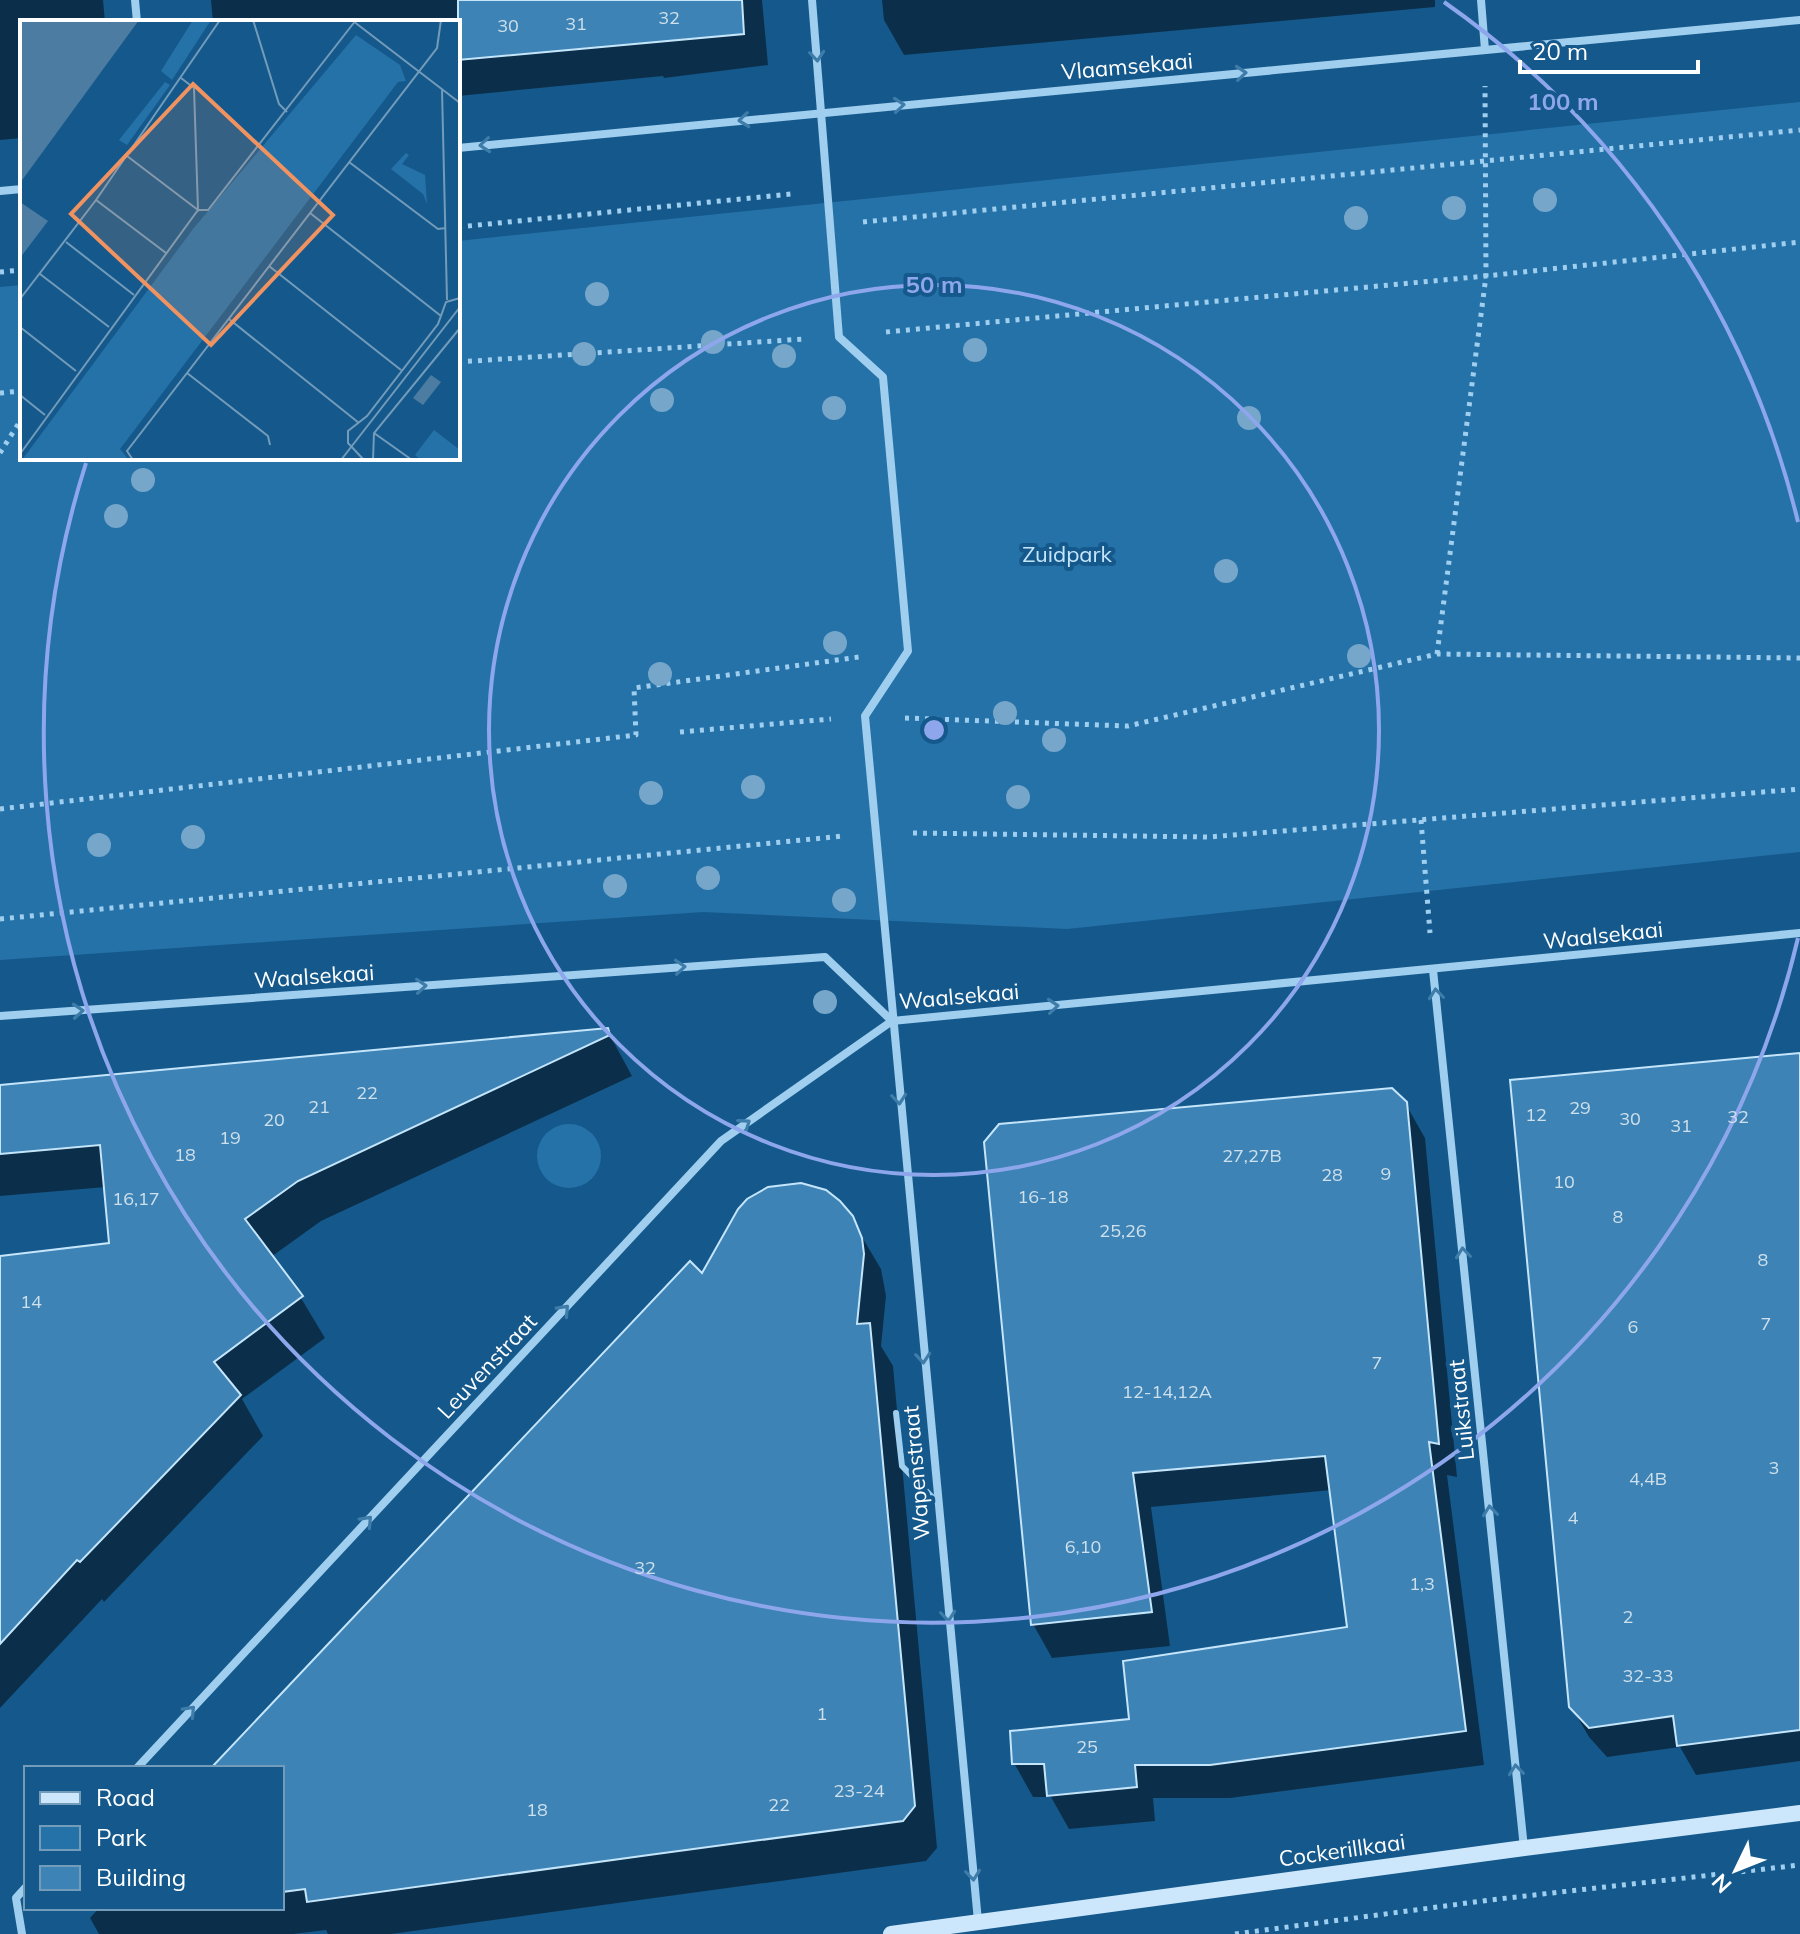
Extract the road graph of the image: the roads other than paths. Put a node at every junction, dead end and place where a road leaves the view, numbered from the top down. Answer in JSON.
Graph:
{"nodes":[{"id":1,"x":135,"y":0,"type":"edge"},
{"id":2,"x":812,"y":0,"type":"edge"},
{"id":3,"x":1481,"y":0,"type":"edge"},
{"id":4,"x":137,"y":20,"type":"edge"},
{"id":5,"x":1800,"y":20,"type":"edge"},
{"id":6,"x":1485,"y":50,"type":"junction"},
{"id":7,"x":821,"y":113,"type":"junction"},
{"id":8,"x":460,"y":148,"type":"edge"},
{"id":9,"x":20,"y":189,"type":"edge"},
{"id":10,"x":0,"y":191,"type":"edge"},
{"id":11,"x":1800,"y":933,"type":"edge"},
{"id":12,"x":1433,"y":970,"type":"junction"},
{"id":13,"x":0,"y":1016,"type":"edge"},
{"id":14,"x":892,"y":1021,"type":"junction"},
{"id":15,"x":896,"y":1413,"type":"dead end"},
{"id":16,"x":937,"y":1502,"type":"junction"},
{"id":17,"x":139,"y":1766,"type":"edge"},
{"id":18,"x":1800,"y":1813,"type":"edge"},
{"id":19,"x":1524,"y":1848,"type":"junction"},
{"id":20,"x":24,"y":1889,"type":"edge"},
{"id":21,"x":978,"y":1921,"type":"junction"},
{"id":22,"x":22,"y":1934,"type":"edge"},
{"id":23,"x":891,"y":1934,"type":"edge"}],
"edges":[{"from":1,"to":4,"type":"street"},
{"from":2,"to":7,"type":"street","one_way":true},
{"from":3,"to":6,"type":"street"},
{"from":5,"to":6,"type":"street","name":"Vlaamsekaai"},
{"from":7,"to":6,"type":"street","name":"Vlaamsekaai","one_way":true},
{"from":7,"to":8,"type":"street","name":"Vlaamsekaai","one_way":true},
{"from":7,"to":14,"type":"street","name":"Wapenstraat"},
{"from":9,"to":10,"type":"street"},
{"from":11,"to":12,"type":"street","name":"Waalsekaai"},
{"from":14,"to":12,"type":"street","name":"Waalsekaai","one_way":true},
{"from":19,"to":12,"type":"street","name":"Luikstraat","one_way":true},
{"from":13,"to":14,"type":"street","name":"Waalsekaai","one_way":true},
{"from":14,"to":16,"type":"street","name":"Wapenstraat","one_way":true},
{"from":17,"to":14,"type":"street","name":"Leuvenstraat","one_way":true},
{"from":15,"to":16,"type":"lane"},
{"from":16,"to":21,"type":"street","name":"Wapenstraat","one_way":true},
{"from":18,"to":19,"type":"street","name":"Cockerillkaai"},
{"from":19,"to":21,"type":"street","name":"Cockerillkaai"},
{"from":20,"to":22,"type":"street"},
{"from":21,"to":23,"type":"street","name":"Cockerillkaai"}]}
